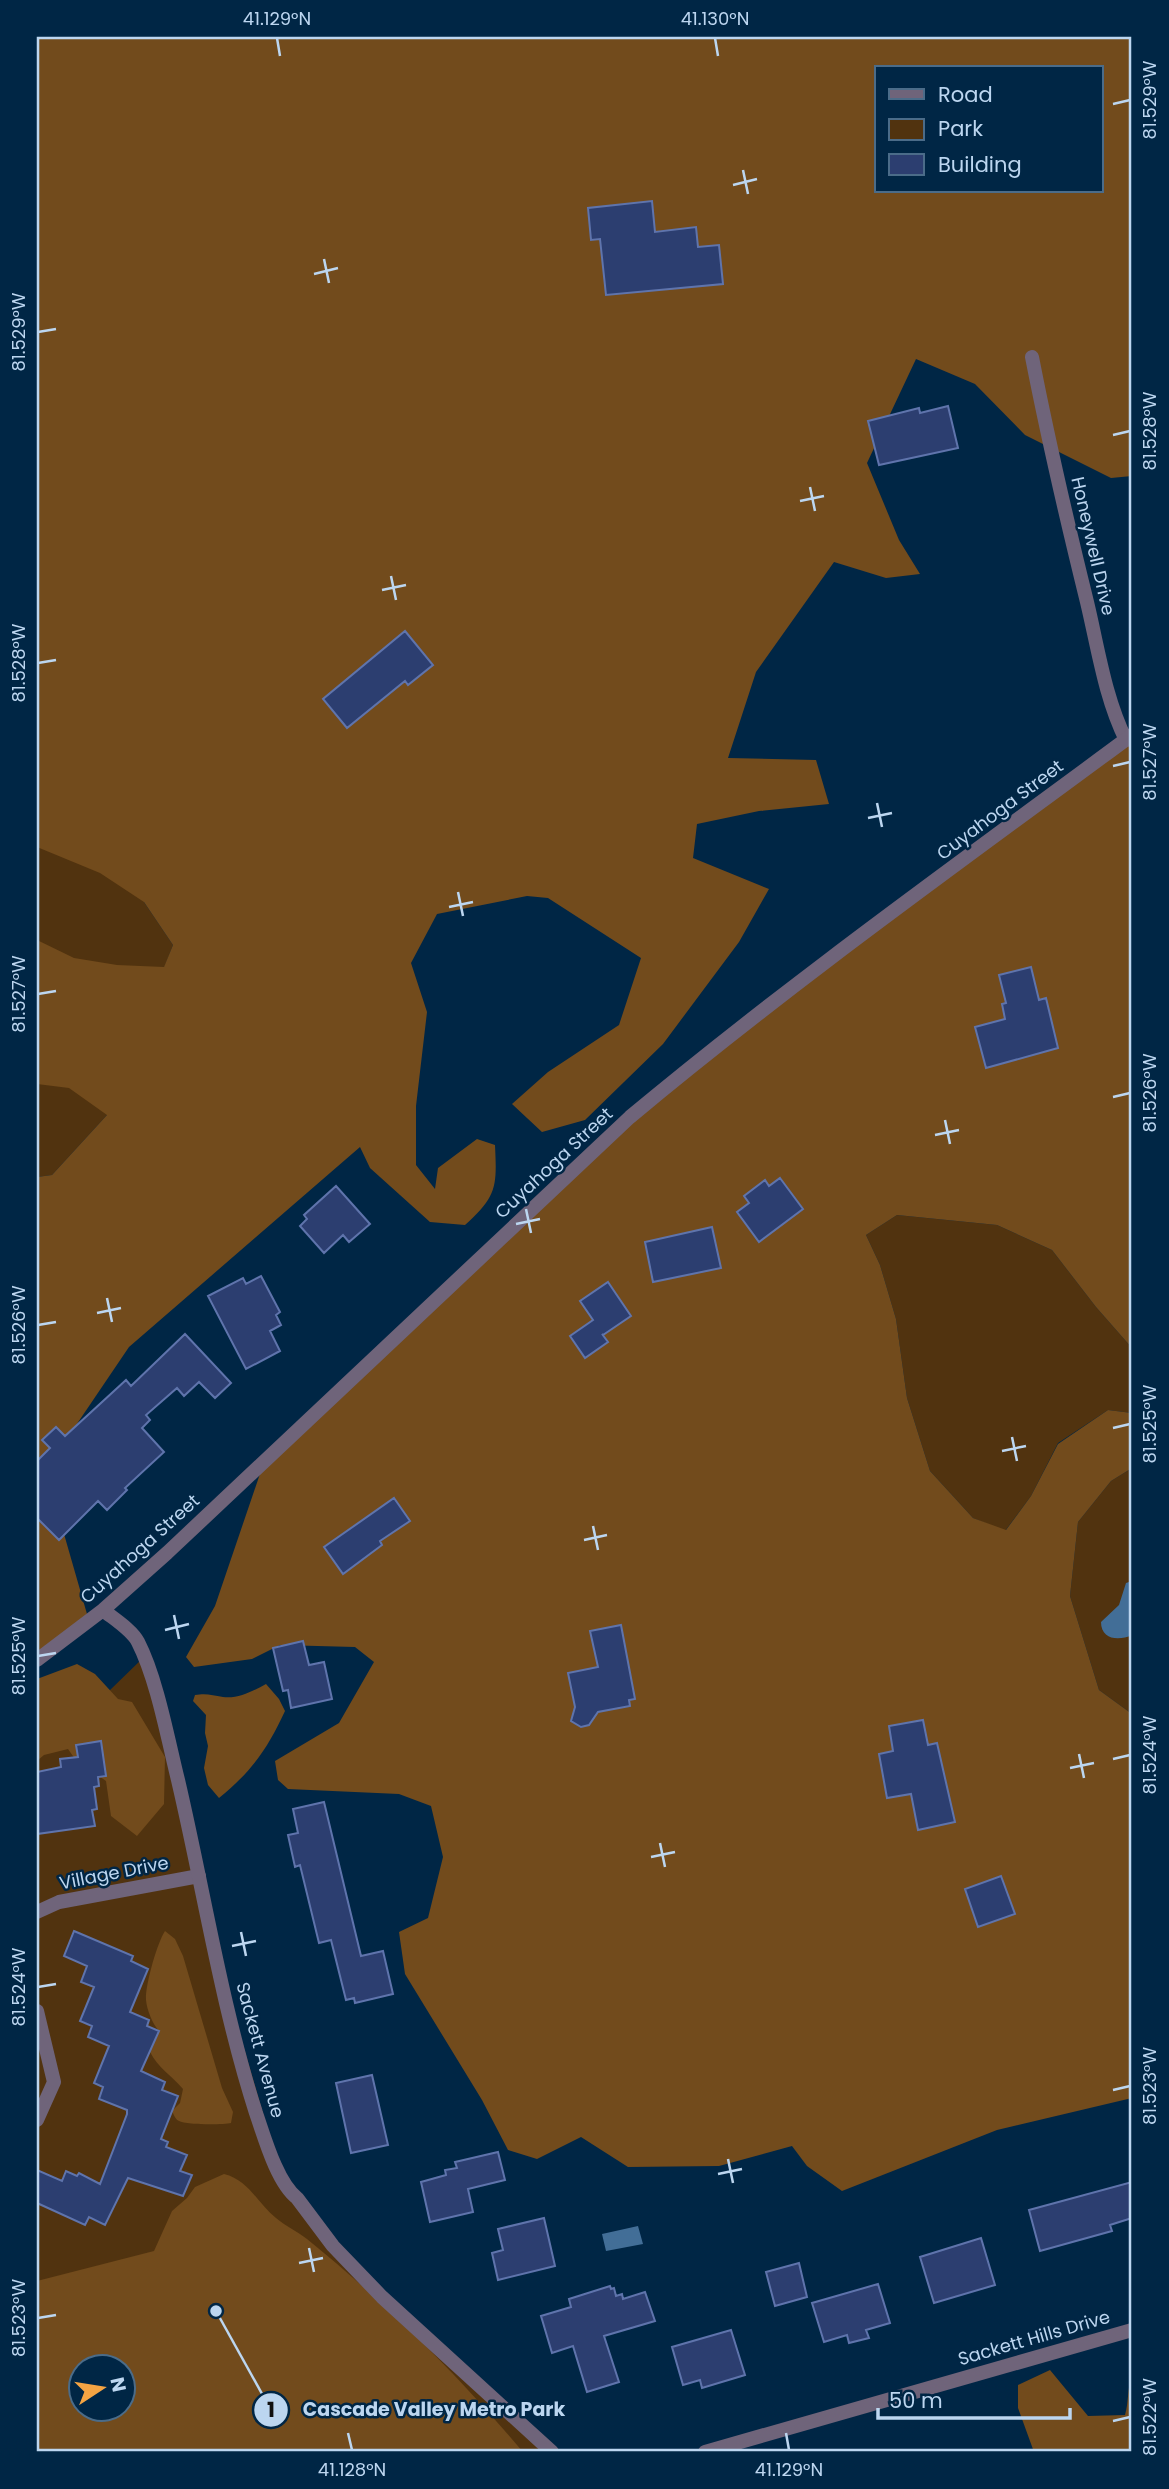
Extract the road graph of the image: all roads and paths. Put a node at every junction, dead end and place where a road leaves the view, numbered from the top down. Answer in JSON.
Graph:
{"nodes":[{"id":1,"x":1032,"y":357,"type":"dead end"},
{"id":2,"x":1129,"y":738,"type":"edge"},
{"id":3,"x":103,"y":1610,"type":"junction"},
{"id":4,"x":37,"y":1660,"type":"edge"},
{"id":5,"x":199,"y":1876,"type":"junction"},
{"id":6,"x":37,"y":1912,"type":"edge"},
{"id":7,"x":37,"y":2011,"type":"edge"},
{"id":8,"x":37,"y":2120,"type":"edge"},
{"id":9,"x":1132,"y":2330,"type":"edge"},
{"id":10,"x":552,"y":2452,"type":"edge"},
{"id":11,"x":705,"y":2452,"type":"edge"}],
"edges":[{"from":1,"to":2,"type":"street","name":"Honeywell Drive"},
{"from":2,"to":3,"type":"street","name":"Cuyahoga Street"},
{"from":3,"to":4,"type":"street","name":"Cuyahoga Street"},
{"from":3,"to":5,"type":"street","name":"Sackett Avenue"},
{"from":5,"to":6,"type":"street","name":"Village Drive"},
{"from":5,"to":10,"type":"street","name":"Sackett Avenue"},
{"from":7,"to":8,"type":"street"},
{"from":9,"to":11,"type":"street","name":"Sackett Hills Drive"}]}
